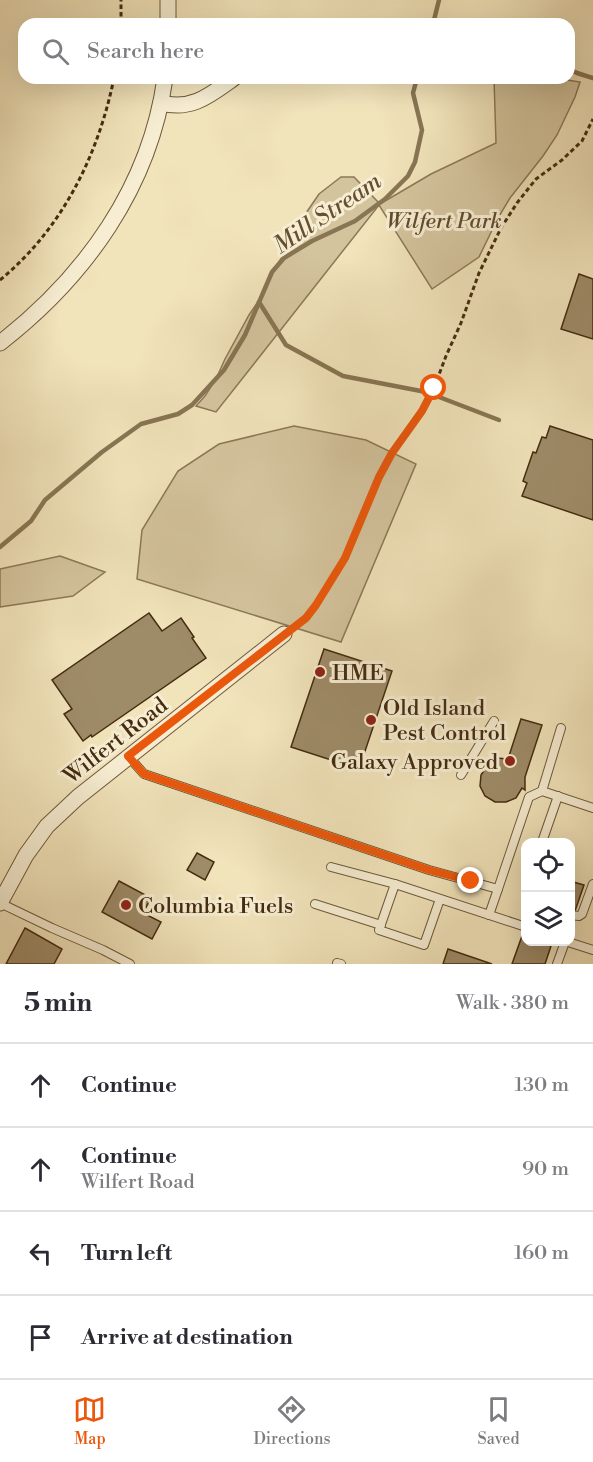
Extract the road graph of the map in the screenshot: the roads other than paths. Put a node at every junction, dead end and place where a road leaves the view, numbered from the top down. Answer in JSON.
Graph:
{"nodes":[{"id":1,"x":168,"y":0,"type":"edge"},
{"id":2,"x":168,"y":18,"type":"edge"},
{"id":3,"x":164,"y":84,"type":"edge"},
{"id":4,"x":225,"y":84,"type":"edge"},
{"id":5,"x":161,"y":103,"type":"junction"},
{"id":6,"x":0,"y":343,"type":"edge"},
{"id":7,"x":284,"y":634,"type":"road end"},
{"id":8,"x":494,"y":721,"type":"dead end"},
{"id":9,"x":561,"y":728,"type":"dead end"},
{"id":10,"x":128,"y":756,"type":"junction"},
{"id":11,"x":461,"y":775,"type":"dead end"},
{"id":12,"x":542,"y":791,"type":"junction"},
{"id":13,"x":558,"y":796,"type":"junction"},
{"id":14,"x":593,"y":808,"type":"edge"},
{"id":15,"x":544,"y":838,"type":"edge"},
{"id":16,"x":331,"y":867,"type":"dead end"},
{"id":17,"x":394,"y":884,"type":"junction"},
{"id":18,"x":593,"y":884,"type":"edge"},
{"id":19,"x":498,"y":890,"type":"junction"},
{"id":20,"x":440,"y":899,"type":"junction"},
{"id":21,"x":0,"y":903,"type":"edge"},
{"id":22,"x":315,"y":904,"type":"dead end"},
{"id":23,"x":589,"y":908,"type":"edge"},
{"id":24,"x":489,"y":915,"type":"junction"},
{"id":25,"x":575,"y":916,"type":"edge"},
{"id":26,"x":381,"y":925,"type":"junction"},
{"id":27,"x":521,"y":926,"type":"edge"},
{"id":28,"x":575,"y":944,"type":"edge"},
{"id":29,"x":565,"y":946,"type":"edge"},
{"id":30,"x":593,"y":950,"type":"edge"},
{"id":31,"x":130,"y":964,"type":"edge"},
{"id":32,"x":557,"y":964,"type":"edge"}],
"edges":[{"from":1,"to":2,"type":"street"},
{"from":3,"to":5,"type":"street"},
{"from":4,"to":5,"type":"street"},
{"from":5,"to":6,"type":"street"},
{"from":7,"to":10,"type":"street","name":"Wilfert Road"},
{"from":8,"to":11,"type":"lane"},
{"from":9,"to":12,"type":"lane"},
{"from":10,"to":19,"type":"lane"},
{"from":10,"to":21,"type":"street","name":"Wilfert Road"},
{"from":12,"to":13,"type":"lane"},
{"from":12,"to":19,"type":"lane"},
{"from":13,"to":14,"type":"lane"},
{"from":13,"to":15,"type":"lane"},
{"from":16,"to":17,"type":"lane"},
{"from":17,"to":20,"type":"lane"},
{"from":17,"to":26,"type":"lane"},
{"from":18,"to":23,"type":"lane"},
{"from":19,"to":24,"type":"lane"},
{"from":20,"to":24,"type":"lane"},
{"from":20,"to":26,"type":"lane"},
{"from":21,"to":31,"type":"lane"},
{"from":22,"to":26,"type":"lane"},
{"from":23,"to":25,"type":"lane"},
{"from":24,"to":27,"type":"lane"},
{"from":28,"to":30,"type":"lane"},
{"from":29,"to":32,"type":"lane"}]}
